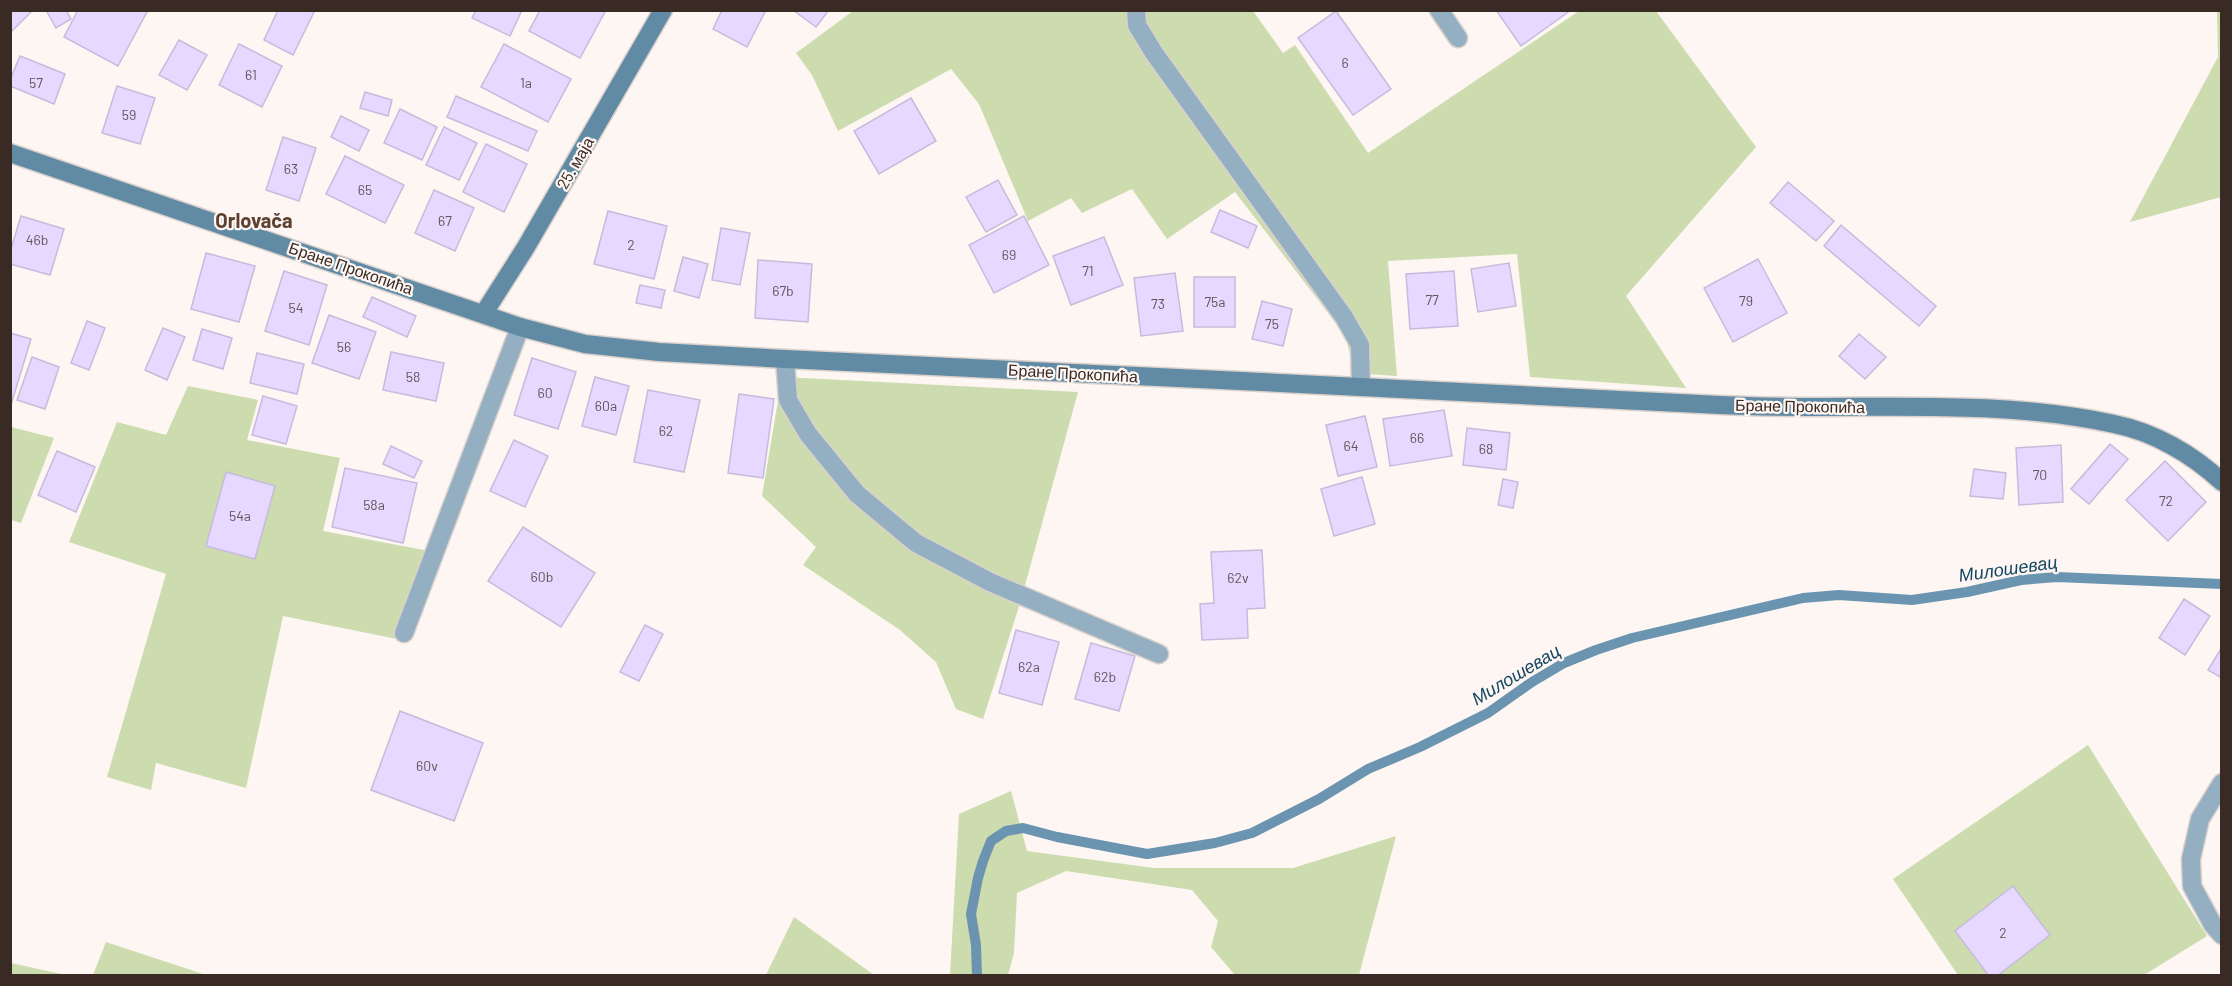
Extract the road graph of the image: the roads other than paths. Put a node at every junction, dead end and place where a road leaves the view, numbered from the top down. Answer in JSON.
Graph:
{"nodes":[{"id":1,"x":663,"y":10,"type":"edge"},
{"id":2,"x":1136,"y":10,"type":"edge"},
{"id":3,"x":1439,"y":10,"type":"edge"},
{"id":4,"x":1458,"y":38,"type":"dead end"},
{"id":5,"x":10,"y":153,"type":"edge"},
{"id":6,"x":484,"y":313,"type":"junction"},
{"id":7,"x":520,"y":327,"type":"junction"},
{"id":8,"x":785,"y":359,"type":"junction"},
{"id":9,"x":1360,"y":387,"type":"junction"},
{"id":10,"x":2222,"y":482,"type":"edge"},
{"id":11,"x":404,"y":633,"type":"dead end"},
{"id":12,"x":1159,"y":654,"type":"dead end"},
{"id":13,"x":2222,"y":783,"type":"edge"},
{"id":14,"x":2222,"y":935,"type":"edge"}],
"edges":[{"from":1,"to":6,"type":"street","name":"25. маја"},
{"from":2,"to":9,"type":"street"},
{"from":3,"to":4,"type":"street"},
{"from":5,"to":6,"type":"street","name":"Бране Прокопића"},
{"from":6,"to":7,"type":"street","name":"Бране Прокопића"},
{"from":7,"to":8,"type":"street","name":"Бране Прокопића"},
{"from":7,"to":11,"type":"street"},
{"from":8,"to":9,"type":"street","name":"Бране Прокопића"},
{"from":8,"to":12,"type":"street"},
{"from":9,"to":10,"type":"street","name":"Бране Прокопића"},
{"from":13,"to":14,"type":"street"}]}
